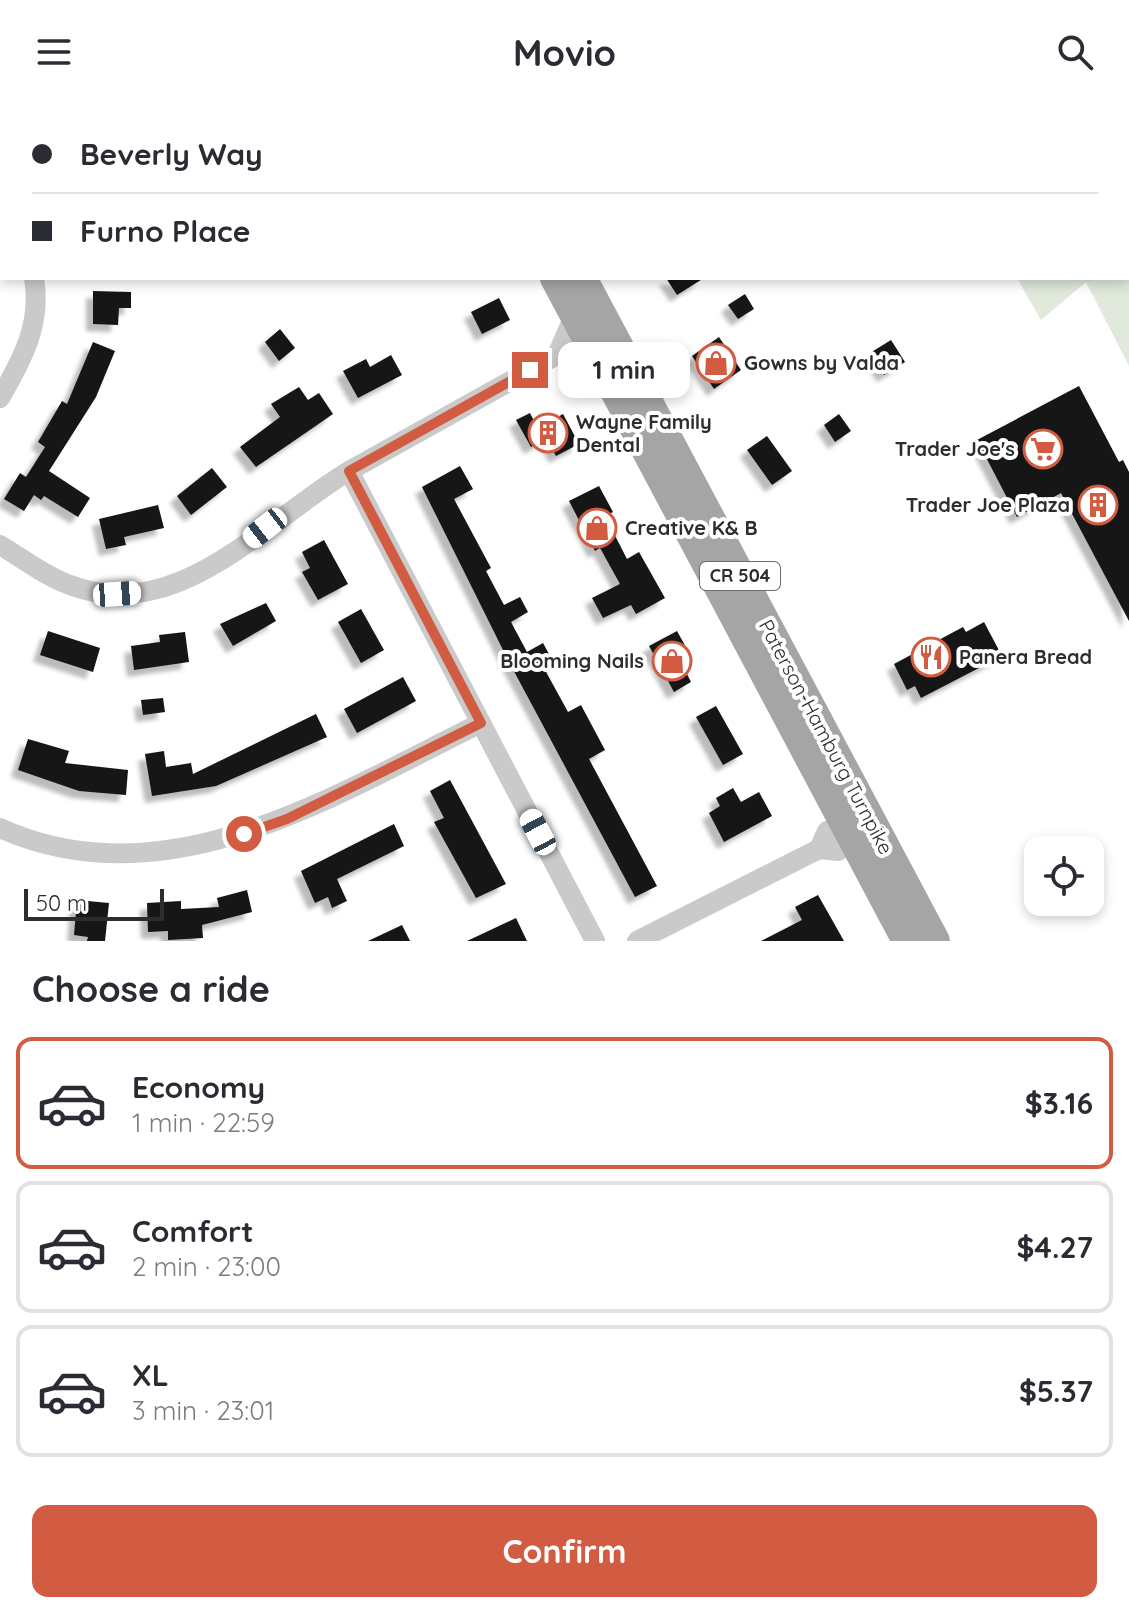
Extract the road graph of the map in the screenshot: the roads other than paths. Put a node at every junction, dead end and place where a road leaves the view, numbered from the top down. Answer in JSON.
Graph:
{"nodes":[{"id":1,"x":34,"y":280,"type":"edge"},
{"id":2,"x":556,"y":280,"type":"edge"},
{"id":3,"x":583,"y":280,"type":"edge"},
{"id":4,"x":575,"y":314,"type":"junction"},
{"id":5,"x":557,"y":355,"type":"junction"},
{"id":6,"x":600,"y":361,"type":"junction"},
{"id":7,"x":0,"y":398,"type":"edge"},
{"id":8,"x":349,"y":471,"type":"junction"},
{"id":9,"x":0,"y":545,"type":"edge"},
{"id":10,"x":481,"y":723,"type":"junction"},
{"id":11,"x":0,"y":828,"type":"edge"},
{"id":12,"x":850,"y":835,"type":"junction"},
{"id":13,"x":595,"y":941,"type":"edge"},
{"id":14,"x":637,"y":941,"type":"edge"},
{"id":15,"x":907,"y":941,"type":"edge"},
{"id":16,"x":935,"y":941,"type":"edge"}],
"edges":[{"from":1,"to":7,"type":"street"},
{"from":2,"to":4,"type":"main road","number":"CR 504"},
{"from":3,"to":16,"type":"main road","name":"Paterson-Hamburg Turnpike","number":"CR 504"},
{"from":4,"to":5,"type":"street"},
{"from":4,"to":6,"type":"main road","number":"CR 504"},
{"from":5,"to":6,"type":"street"},
{"from":5,"to":8,"type":"street"},
{"from":6,"to":12,"type":"main road","number":"CR 504"},
{"from":8,"to":9,"type":"street"},
{"from":8,"to":10,"type":"street"},
{"from":10,"to":11,"type":"street"},
{"from":10,"to":13,"type":"street"},
{"from":12,"to":14,"type":"street"},
{"from":12,"to":15,"type":"main road","number":"CR 504"}]}
